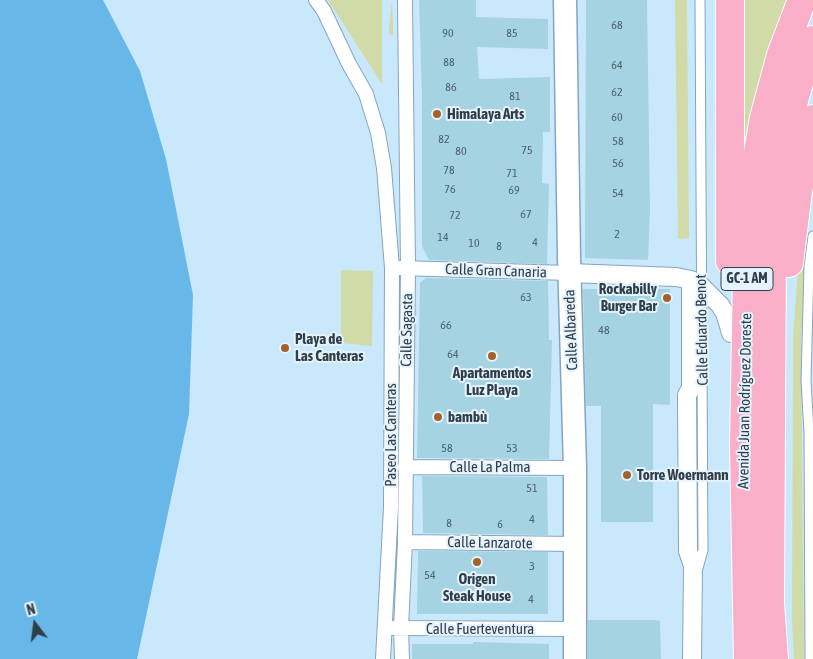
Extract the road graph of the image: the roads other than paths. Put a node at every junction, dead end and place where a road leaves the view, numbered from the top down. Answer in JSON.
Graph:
{"nodes":[{"id":1,"x":316,"y":0,"type":"edge"},
{"id":2,"x":405,"y":0,"type":"edge"},
{"id":3,"x":565,"y":0,"type":"edge"},
{"id":4,"x":700,"y":0,"type":"edge"},
{"id":5,"x":730,"y":0,"type":"edge"},
{"id":6,"x":802,"y":0,"type":"edge"},
{"id":7,"x":813,"y":40,"type":"edge"},
{"id":8,"x":813,"y":119,"type":"edge"},
{"id":9,"x":813,"y":236,"type":"edge"},
{"id":10,"x":392,"y":268,"type":"junction"},
{"id":11,"x":408,"y":268,"type":"junction"},
{"id":12,"x":569,"y":273,"type":"junction"},
{"id":13,"x":696,"y":283,"type":"junction"},
{"id":14,"x":731,"y":333,"type":"junction"},
{"id":15,"x":405,"y":467,"type":"junction"},
{"id":16,"x":575,"y":468,"type":"junction"},
{"id":17,"x":405,"y":542,"type":"junction"},
{"id":18,"x":575,"y":544,"type":"junction"},
{"id":19,"x":745,"y":564,"type":"junction"},
{"id":20,"x":698,"y":568,"type":"joint"},
{"id":21,"x":770,"y":603,"type":"junction"},
{"id":22,"x":385,"y":627,"type":"junction"},
{"id":23,"x":401,"y":628,"type":"junction"},
{"id":24,"x":575,"y":629,"type":"junction"},
{"id":25,"x":384,"y":659,"type":"edge"},
{"id":26,"x":402,"y":659,"type":"edge"},
{"id":27,"x":575,"y":659,"type":"edge"},
{"id":28,"x":692,"y":659,"type":"edge"},
{"id":29,"x":698,"y":659,"type":"edge"},
{"id":30,"x":748,"y":659,"type":"edge"},
{"id":31,"x":774,"y":659,"type":"edge"},
{"id":32,"x":810,"y":659,"type":"edge"}],
"edges":[{"from":1,"to":10,"type":"street","name":"Paseo Las Canteras"},
{"from":2,"to":11,"type":"street","name":"Calle Sagasta"},
{"from":3,"to":12,"type":"street","name":"Calle Albareda"},
{"from":4,"to":13,"type":"lane","name":"Calle Eduardo Benot"},
{"from":5,"to":14,"type":"highway"},
{"from":6,"to":19,"type":"highway","name":"Avenida Juan Rodríguez Doreste","number":"GC-1 AM"},
{"from":7,"to":21,"type":"highway","name":"Avenida Juan Rodríguez Doreste","number":"GC-1 AM"},
{"from":8,"to":21,"type":"highway"},
{"from":9,"to":32,"type":"lane"},
{"from":10,"to":11,"type":"street","name":"Calle Gran Canaria"},
{"from":10,"to":22,"type":"street","name":"Paseo Las Canteras"},
{"from":11,"to":12,"type":"street","name":"Calle Gran Canaria"},
{"from":11,"to":15,"type":"street","name":"Calle Sagasta"},
{"from":12,"to":13,"type":"street","name":"Calle Gran Canaria"},
{"from":12,"to":16,"type":"street","name":"Calle Albareda"},
{"from":13,"to":14,"type":"street"},
{"from":13,"to":20,"type":"lane","name":"Calle Eduardo Benot"},
{"from":13,"to":28,"type":"street","name":"Calle Eduardo Benot"},
{"from":14,"to":19,"type":"highway"},
{"from":15,"to":16,"type":"street","name":"Calle La Palma"},
{"from":15,"to":17,"type":"street","name":"Calle Sagasta"},
{"from":16,"to":18,"type":"street","name":"Calle Albareda"},
{"from":17,"to":18,"type":"street","name":"Calle Lanzarote"},
{"from":17,"to":23,"type":"street","name":"Calle Sagasta"},
{"from":18,"to":24,"type":"street","name":"Calle Albareda"},
{"from":19,"to":30,"type":"highway","name":"Avenida Juan Rodríguez Doreste","number":"GC-1 AM"},
{"from":20,"to":29,"type":"street","name":"Calle Eduardo Benot"},
{"from":21,"to":31,"type":"highway","name":"Avenida Juan Rodríguez Doreste","number":"GC-1 AM"},
{"from":22,"to":23,"type":"street","name":"Calle Fuerteventura"},
{"from":22,"to":25,"type":"street","name":"Paseo Las Canteras"},
{"from":23,"to":24,"type":"street","name":"Calle Fuerteventura"},
{"from":23,"to":26,"type":"street","name":"Calle Sagasta"},
{"from":24,"to":27,"type":"street","name":"Calle Albareda"}]}
